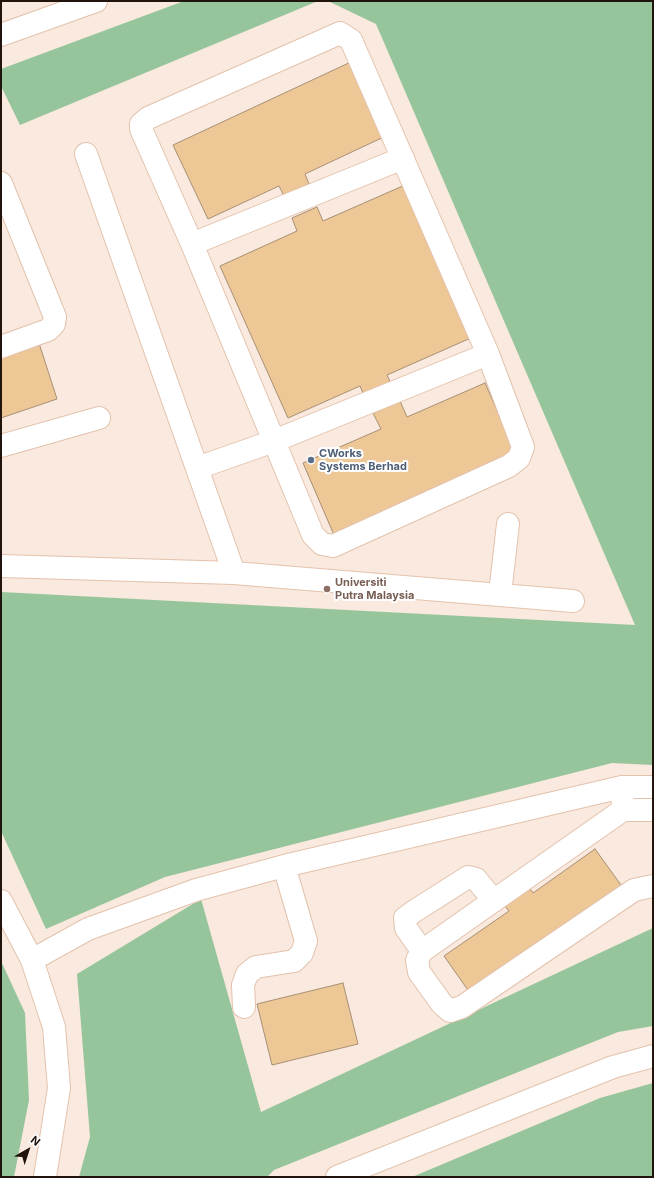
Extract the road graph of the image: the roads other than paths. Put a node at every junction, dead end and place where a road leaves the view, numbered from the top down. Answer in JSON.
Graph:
{"nodes":[{"id":1,"x":96,"y":1,"type":"edge"},
{"id":2,"x":1,"y":35,"type":"edge"},
{"id":3,"x":86,"y":154,"type":"dead end"},
{"id":4,"x":403,"y":158,"type":"junction"},
{"id":5,"x":1,"y":183,"type":"edge"},
{"id":6,"x":192,"y":244,"type":"junction"},
{"id":7,"x":1,"y":347,"type":"edge"},
{"id":8,"x":488,"y":354,"type":"junction"},
{"id":9,"x":99,"y":418,"type":"dead end"},
{"id":10,"x":274,"y":441,"type":"junction"},
{"id":11,"x":1,"y":446,"type":"edge"},
{"id":12,"x":197,"y":468,"type":"junction"},
{"id":13,"x":508,"y":524,"type":"dead end"},
{"id":14,"x":1,"y":566,"type":"edge"},
{"id":15,"x":234,"y":573,"type":"junction"},
{"id":16,"x":500,"y":594,"type":"junction"},
{"id":17,"x":574,"y":601,"type":"dead end"},
{"id":18,"x":622,"y":787,"type":"junction"},
{"id":19,"x":653,"y":787,"type":"edge"},
{"id":20,"x":623,"y":810,"type":"junction"},
{"id":21,"x":653,"y":810,"type":"edge"},
{"id":22,"x":284,"y":866,"type":"junction"},
{"id":23,"x":653,"y":886,"type":"edge"},
{"id":24,"x":1,"y":901,"type":"edge"},
{"id":25,"x":494,"y":901,"type":"junction"},
{"id":26,"x":422,"y":951,"type":"junction"},
{"id":27,"x":32,"y":960,"type":"junction"},
{"id":28,"x":244,"y":1007,"type":"dead end"},
{"id":29,"x":653,"y":1056,"type":"edge"},
{"id":30,"x":349,"y":1174,"type":"edge"},
{"id":31,"x":45,"y":1177,"type":"edge"}],
"edges":[{"from":1,"to":2,"type":"street"},
{"from":3,"to":12,"type":"street"},
{"from":4,"to":6,"type":"street"},
{"from":4,"to":6,"type":"street"},
{"from":4,"to":8,"type":"street"},
{"from":5,"to":7,"type":"street"},
{"from":6,"to":10,"type":"street"},
{"from":8,"to":10,"type":"street"},
{"from":8,"to":10,"type":"street"},
{"from":9,"to":11,"type":"street"},
{"from":10,"to":12,"type":"street"},
{"from":12,"to":15,"type":"street"},
{"from":13,"to":16,"type":"street"},
{"from":14,"to":15,"type":"street"},
{"from":15,"to":16,"type":"street"},
{"from":16,"to":17,"type":"street"},
{"from":18,"to":19,"type":"street"},
{"from":18,"to":20,"type":"street"},
{"from":18,"to":22,"type":"street"},
{"from":20,"to":21,"type":"street"},
{"from":20,"to":25,"type":"street"},
{"from":22,"to":27,"type":"street"},
{"from":22,"to":28,"type":"street"},
{"from":23,"to":26,"type":"street"},
{"from":24,"to":27,"type":"street"},
{"from":25,"to":26,"type":"street"},
{"from":25,"to":26,"type":"street"},
{"from":27,"to":31,"type":"street"},
{"from":29,"to":30,"type":"street"}]}
